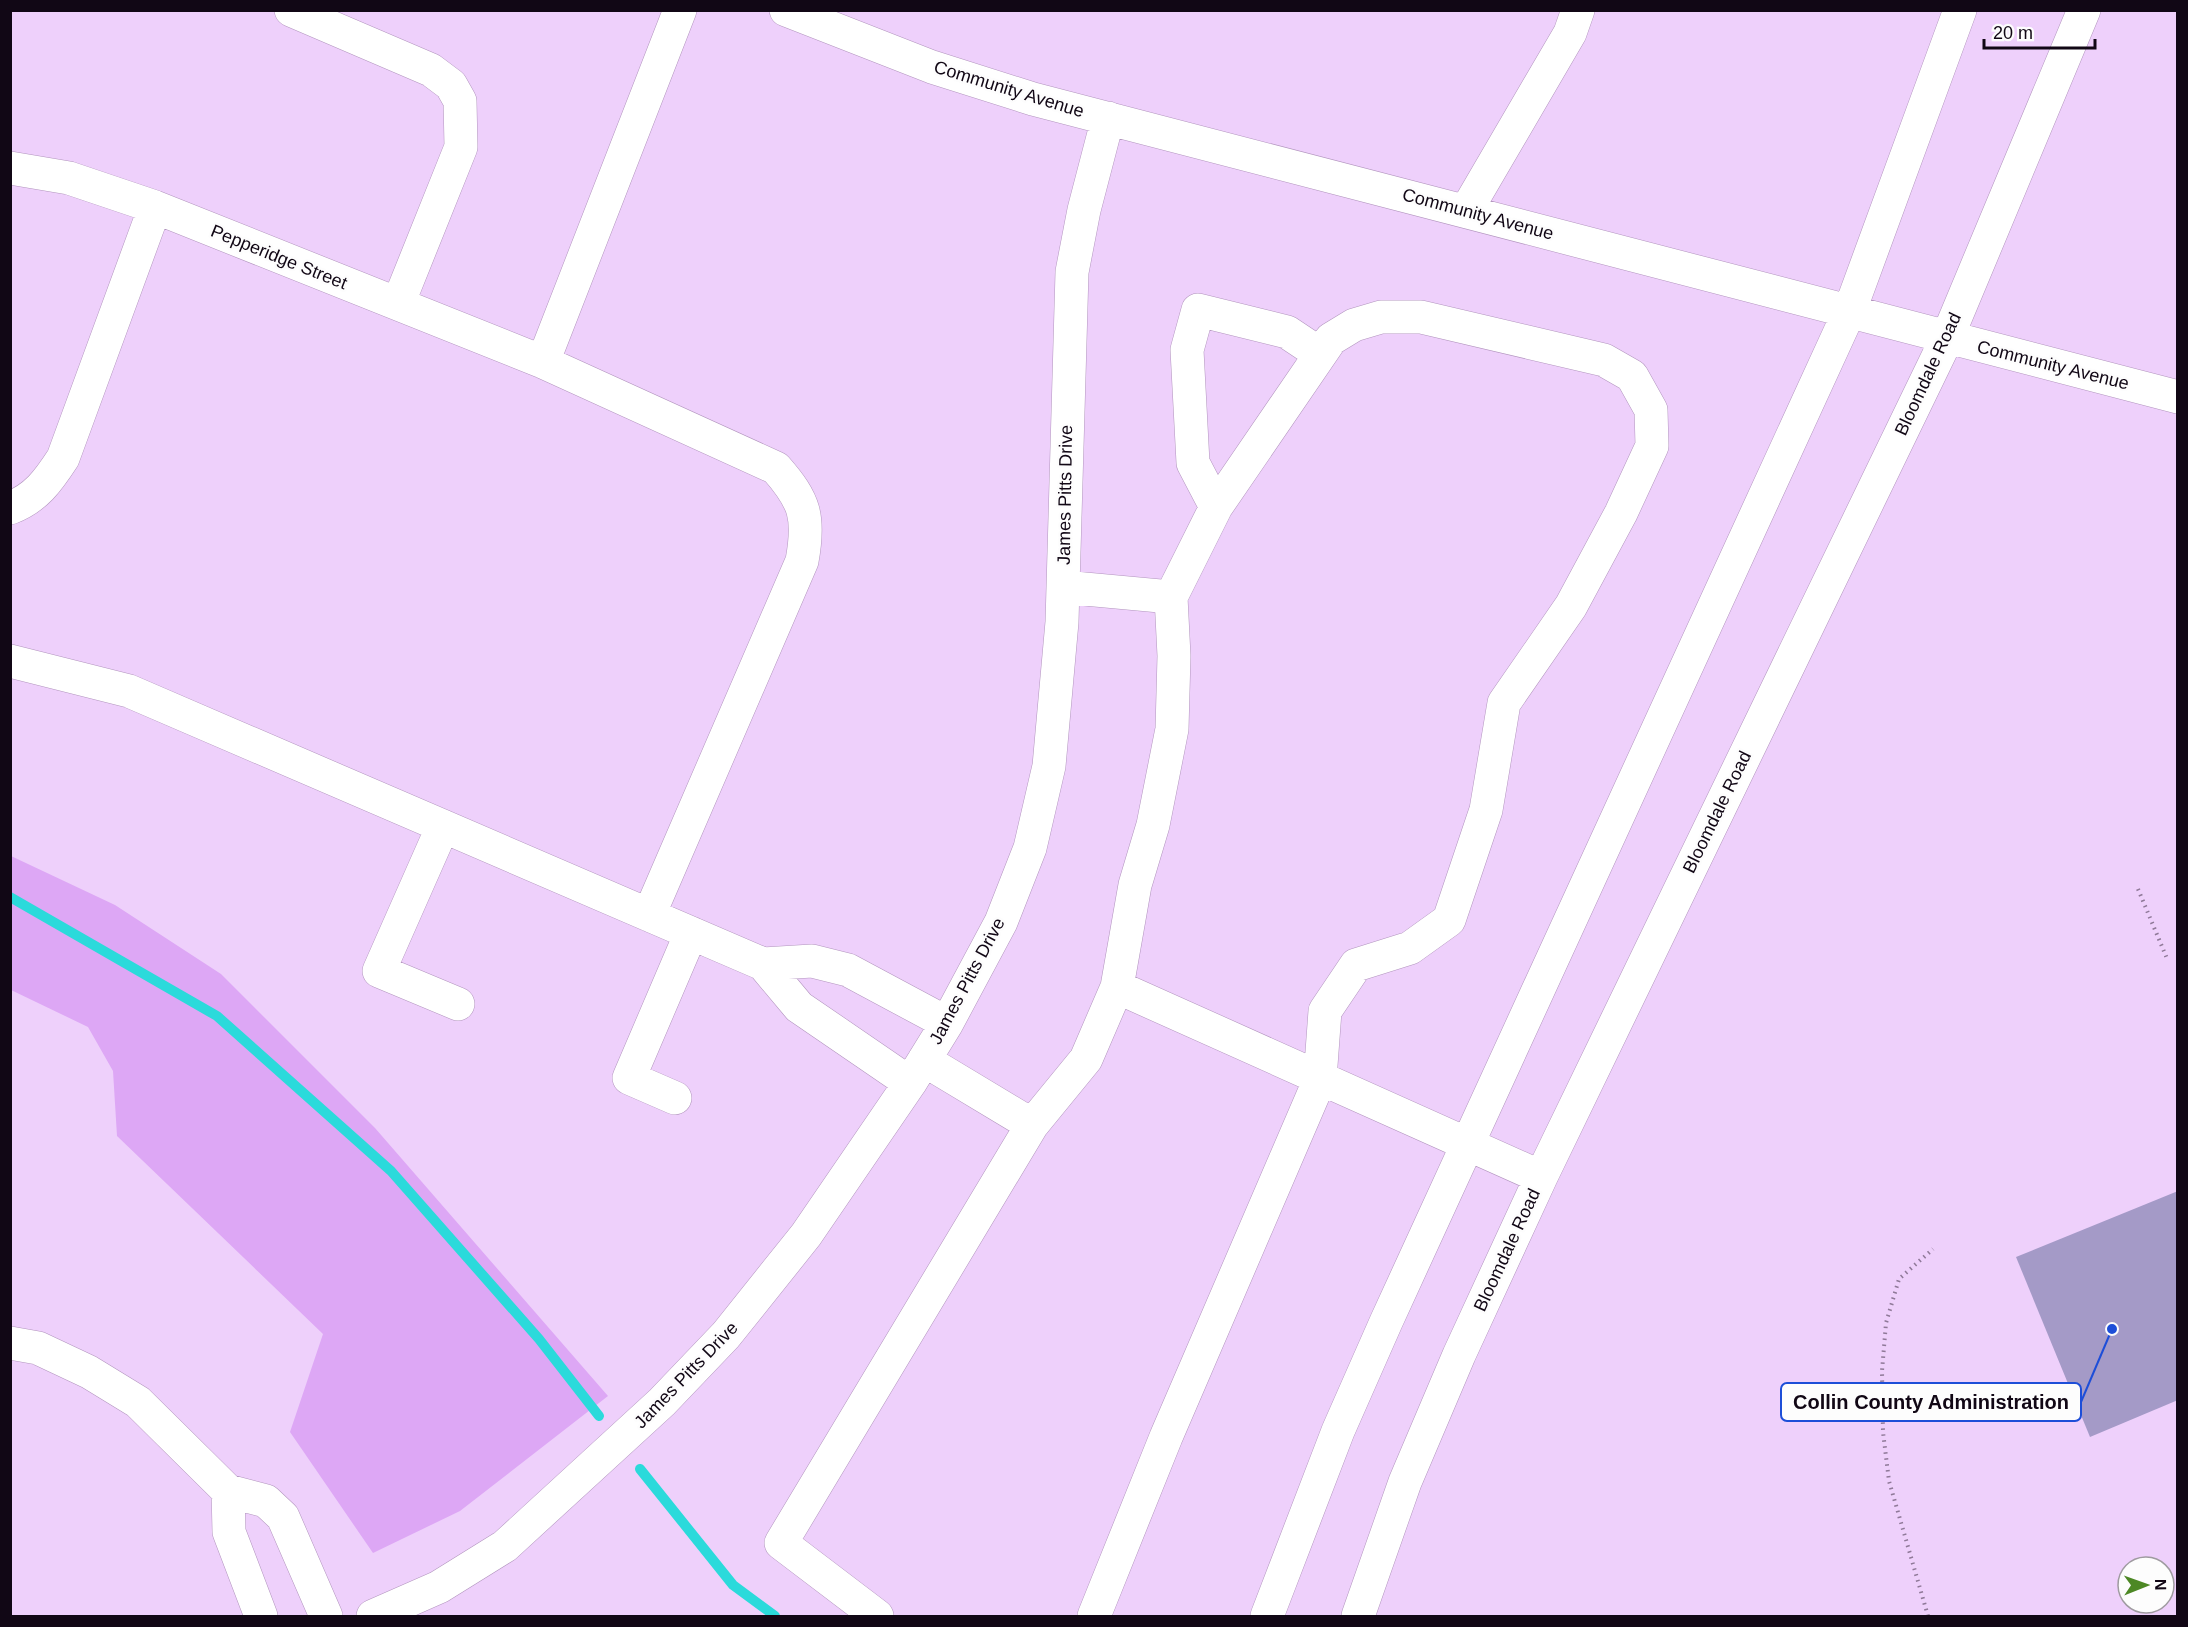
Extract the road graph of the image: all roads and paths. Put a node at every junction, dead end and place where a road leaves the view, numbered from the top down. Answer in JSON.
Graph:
{"nodes":[{"id":1,"x":291,"y":10,"type":"edge"},
{"id":2,"x":680,"y":10,"type":"edge"},
{"id":3,"x":786,"y":10,"type":"edge"},
{"id":4,"x":1578,"y":10,"type":"edge"},
{"id":5,"x":1960,"y":10,"type":"edge"},
{"id":6,"x":2084,"y":10,"type":"edge"},
{"id":7,"x":1108,"y":118,"type":"junction"},
{"id":8,"x":10,"y":168,"type":"edge"},
{"id":9,"x":155,"y":207,"type":"junction"},
{"id":10,"x":1466,"y":211,"type":"junction"},
{"id":11,"x":398,"y":304,"type":"junction"},
{"id":12,"x":1850,"y":310,"type":"junction"},
{"id":13,"x":1947,"y":338,"type":"junction"},
{"id":14,"x":1320,"y":354,"type":"junction"},
{"id":15,"x":543,"y":362,"type":"junction"},
{"id":16,"x":2178,"y":397,"type":"edge"},
{"id":17,"x":1216,"y":507,"type":"junction"},
{"id":18,"x":10,"y":508,"type":"edge"},
{"id":19,"x":1063,"y":587,"type":"junction"},
{"id":20,"x":1171,"y":597,"type":"junction"},
{"id":21,"x":10,"y":662,"type":"edge"},
{"id":22,"x":444,"y":826,"type":"junction"},
{"id":23,"x":2138,"y":890,"type":"dead end"},
{"id":24,"x":649,"y":915,"type":"junction"},
{"id":25,"x":691,"y":933,"type":"junction"},
{"id":26,"x":2168,"y":961,"type":"dead end"},
{"id":27,"x":763,"y":964,"type":"junction"},
{"id":28,"x":1117,"y":987,"type":"junction"},
{"id":29,"x":458,"y":1004,"type":"dead end"},
{"id":30,"x":947,"y":1023,"type":"junction"},
{"id":31,"x":917,"y":1071,"type":"junction"},
{"id":32,"x":1320,"y":1078,"type":"junction"},
{"id":33,"x":675,"y":1098,"type":"dead end"},
{"id":34,"x":1032,"y":1125,"type":"junction"},
{"id":35,"x":1469,"y":1144,"type":"junction"},
{"id":36,"x":1541,"y":1177,"type":"junction"},
{"id":37,"x":1934,"y":1249,"type":"dead end"},
{"id":38,"x":10,"y":1343,"type":"edge"},
{"id":39,"x":228,"y":1491,"type":"junction"},
{"id":40,"x":261,"y":1617,"type":"edge"},
{"id":41,"x":326,"y":1617,"type":"edge"},
{"id":42,"x":373,"y":1617,"type":"edge"},
{"id":43,"x":877,"y":1617,"type":"edge"},
{"id":44,"x":1094,"y":1617,"type":"edge"},
{"id":45,"x":1267,"y":1617,"type":"edge"},
{"id":46,"x":1358,"y":1617,"type":"edge"},
{"id":47,"x":1928,"y":1617,"type":"edge"}],
"edges":[{"from":1,"to":11,"type":"street"},
{"from":2,"to":15,"type":"street"},
{"from":3,"to":7,"type":"street","name":"Community Avenue"},
{"from":4,"to":10,"type":"street"},
{"from":5,"to":12,"type":"street"},
{"from":6,"to":13,"type":"street","name":"Bloomdale Road"},
{"from":7,"to":10,"type":"street","name":"Community Avenue"},
{"from":7,"to":19,"type":"street","name":"James Pitts Drive"},
{"from":8,"to":9,"type":"street","name":"Pepperidge Street"},
{"from":9,"to":11,"type":"street","name":"Pepperidge Street"},
{"from":9,"to":18,"type":"street"},
{"from":10,"to":12,"type":"street","name":"Community Avenue"},
{"from":11,"to":15,"type":"street","name":"Pepperidge Street"},
{"from":12,"to":13,"type":"street","name":"Community Avenue"},
{"from":12,"to":35,"type":"street"},
{"from":13,"to":16,"type":"street","name":"Community Avenue"},
{"from":13,"to":36,"type":"street","name":"Bloomdale Road"},
{"from":14,"to":17,"type":"street"},
{"from":14,"to":17,"type":"street"},
{"from":14,"to":32,"type":"street"},
{"from":15,"to":24,"type":"street","name":"Pepperidge Street"},
{"from":17,"to":20,"type":"street"},
{"from":19,"to":20,"type":"street"},
{"from":19,"to":30,"type":"street","name":"James Pitts Drive"},
{"from":20,"to":28,"type":"street"},
{"from":21,"to":22,"type":"street"},
{"from":22,"to":24,"type":"street"},
{"from":22,"to":29,"type":"street"},
{"from":23,"to":26,"type":"path"},
{"from":24,"to":25,"type":"street"},
{"from":25,"to":27,"type":"street"},
{"from":25,"to":33,"type":"street"},
{"from":27,"to":30,"type":"street"},
{"from":27,"to":31,"type":"street"},
{"from":28,"to":32,"type":"street"},
{"from":28,"to":34,"type":"street"},
{"from":30,"to":31,"type":"street","name":"James Pitts Drive"},
{"from":31,"to":34,"type":"street"},
{"from":31,"to":42,"type":"street","name":"James Pitts Drive"},
{"from":32,"to":35,"type":"street"},
{"from":32,"to":44,"type":"street"},
{"from":34,"to":43,"type":"street"},
{"from":35,"to":36,"type":"street"},
{"from":35,"to":45,"type":"street"},
{"from":36,"to":46,"type":"street","name":"Bloomdale Road"},
{"from":37,"to":47,"type":"path"},
{"from":38,"to":39,"type":"street"},
{"from":39,"to":40,"type":"street"},
{"from":39,"to":41,"type":"street"}]}
